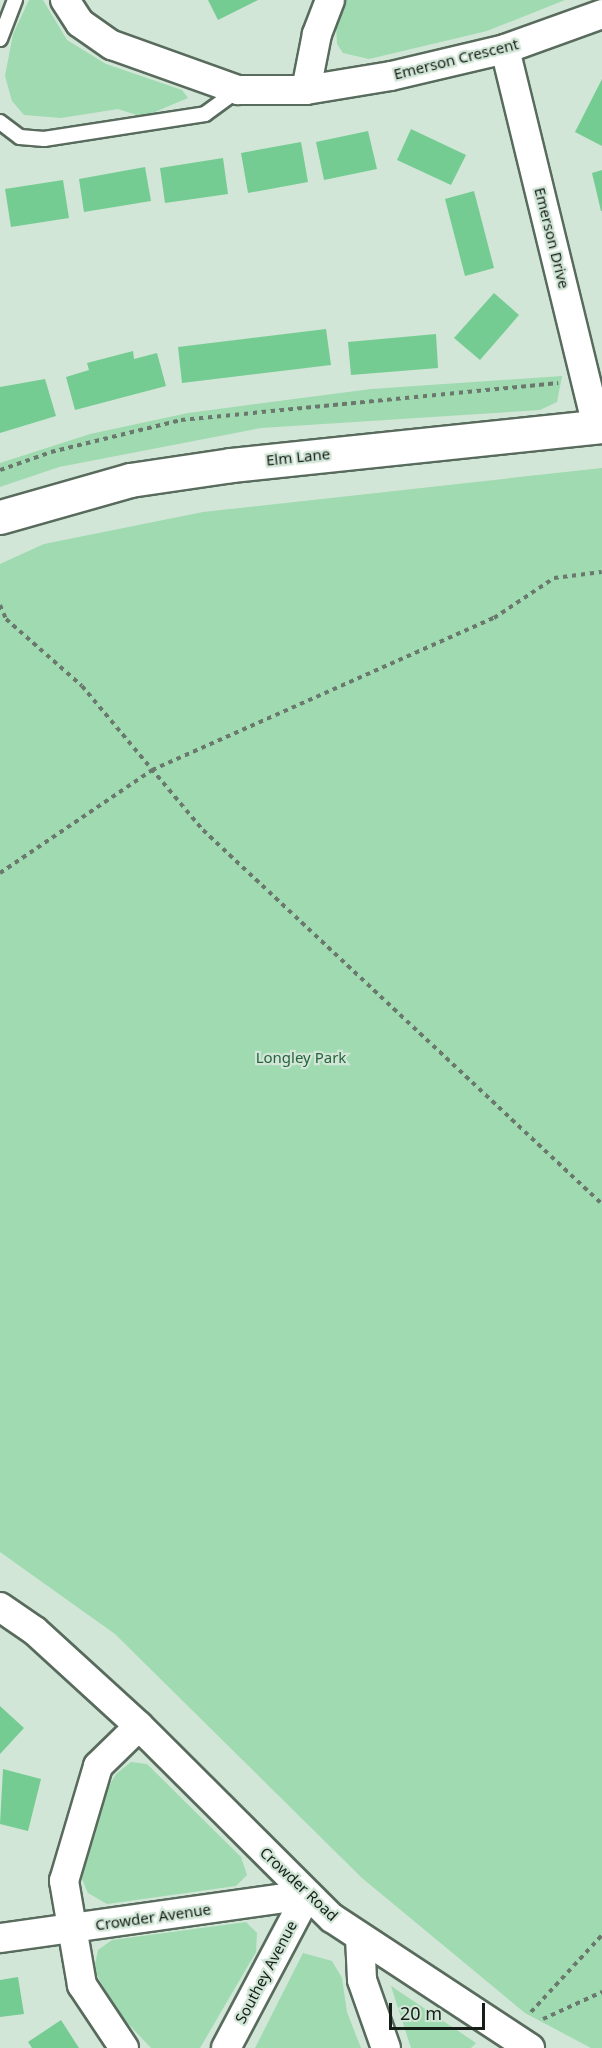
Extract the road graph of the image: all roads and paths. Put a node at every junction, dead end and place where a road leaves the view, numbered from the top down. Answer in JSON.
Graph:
{"nodes":[{"id":1,"x":15,"y":0,"type":"edge"},
{"id":2,"x":65,"y":0,"type":"edge"},
{"id":3,"x":330,"y":0,"type":"edge"},
{"id":4,"x":602,"y":14,"type":"edge"},
{"id":5,"x":0,"y":39,"type":"edge"},
{"id":6,"x":505,"y":50,"type":"junction"},
{"id":7,"x":238,"y":90,"type":"junction"},
{"id":8,"x":306,"y":90,"type":"junction"},
{"id":9,"x":0,"y":122,"type":"edge"},
{"id":10,"x":588,"y":381,"type":"junction"},
{"id":11,"x":600,"y":426,"type":"edge"},
{"id":12,"x":0,"y":470,"type":"edge"},
{"id":13,"x":0,"y":517,"type":"edge"},
{"id":14,"x":602,"y":572,"type":"edge"},
{"id":15,"x":0,"y":605,"type":"edge"},
{"id":16,"x":152,"y":770,"type":"junction"},
{"id":17,"x":0,"y":873,"type":"edge"},
{"id":18,"x":602,"y":1204,"type":"edge"},
{"id":19,"x":0,"y":1607,"type":"edge"},
{"id":20,"x":140,"y":1726,"type":"junction"},
{"id":21,"x":307,"y":1895,"type":"junction"},
{"id":22,"x":72,"y":1928,"type":"junction"},
{"id":23,"x":602,"y":1935,"type":"edge"},
{"id":24,"x":360,"y":1937,"type":"junction"},
{"id":25,"x":0,"y":1938,"type":"edge"},
{"id":26,"x":602,"y":1992,"type":"edge"},
{"id":27,"x":512,"y":2044,"type":"edge"},
{"id":28,"x":124,"y":2048,"type":"edge"},
{"id":29,"x":226,"y":2048,"type":"edge"},
{"id":30,"x":386,"y":2048,"type":"edge"}],
"edges":[{"from":1,"to":5,"type":"lane"},
{"from":2,"to":7,"type":"street","name":"Emerson Crescent"},
{"from":3,"to":8,"type":"street"},
{"from":4,"to":6,"type":"street","name":"Emerson Crescent"},
{"from":6,"to":8,"type":"street","name":"Emerson Crescent"},
{"from":6,"to":10,"type":"street","name":"Emerson Drive"},
{"from":7,"to":8,"type":"street","name":"Emerson Crescent"},
{"from":7,"to":9,"type":"lane"},
{"from":10,"to":11,"type":"street","name":"Emerson Drive"},
{"from":10,"to":12,"type":"path"},
{"from":11,"to":13,"type":"street","name":"Elm Lane"},
{"from":14,"to":16,"type":"path"},
{"from":15,"to":16,"type":"path"},
{"from":16,"to":17,"type":"path"},
{"from":16,"to":18,"type":"path"},
{"from":19,"to":20,"type":"street","name":"Crowder Road"},
{"from":20,"to":21,"type":"street","name":"Crowder Road"},
{"from":20,"to":22,"type":"street"},
{"from":21,"to":22,"type":"street","name":"Crowder Avenue"},
{"from":21,"to":24,"type":"street","name":"Crowder Road"},
{"from":21,"to":29,"type":"street","name":"Southey Avenue"},
{"from":22,"to":25,"type":"street","name":"Crowder Avenue"},
{"from":22,"to":28,"type":"street"},
{"from":23,"to":27,"type":"path"},
{"from":24,"to":27,"type":"street","name":"Crowder Road"},
{"from":24,"to":30,"type":"street"},
{"from":26,"to":27,"type":"path"}]}
